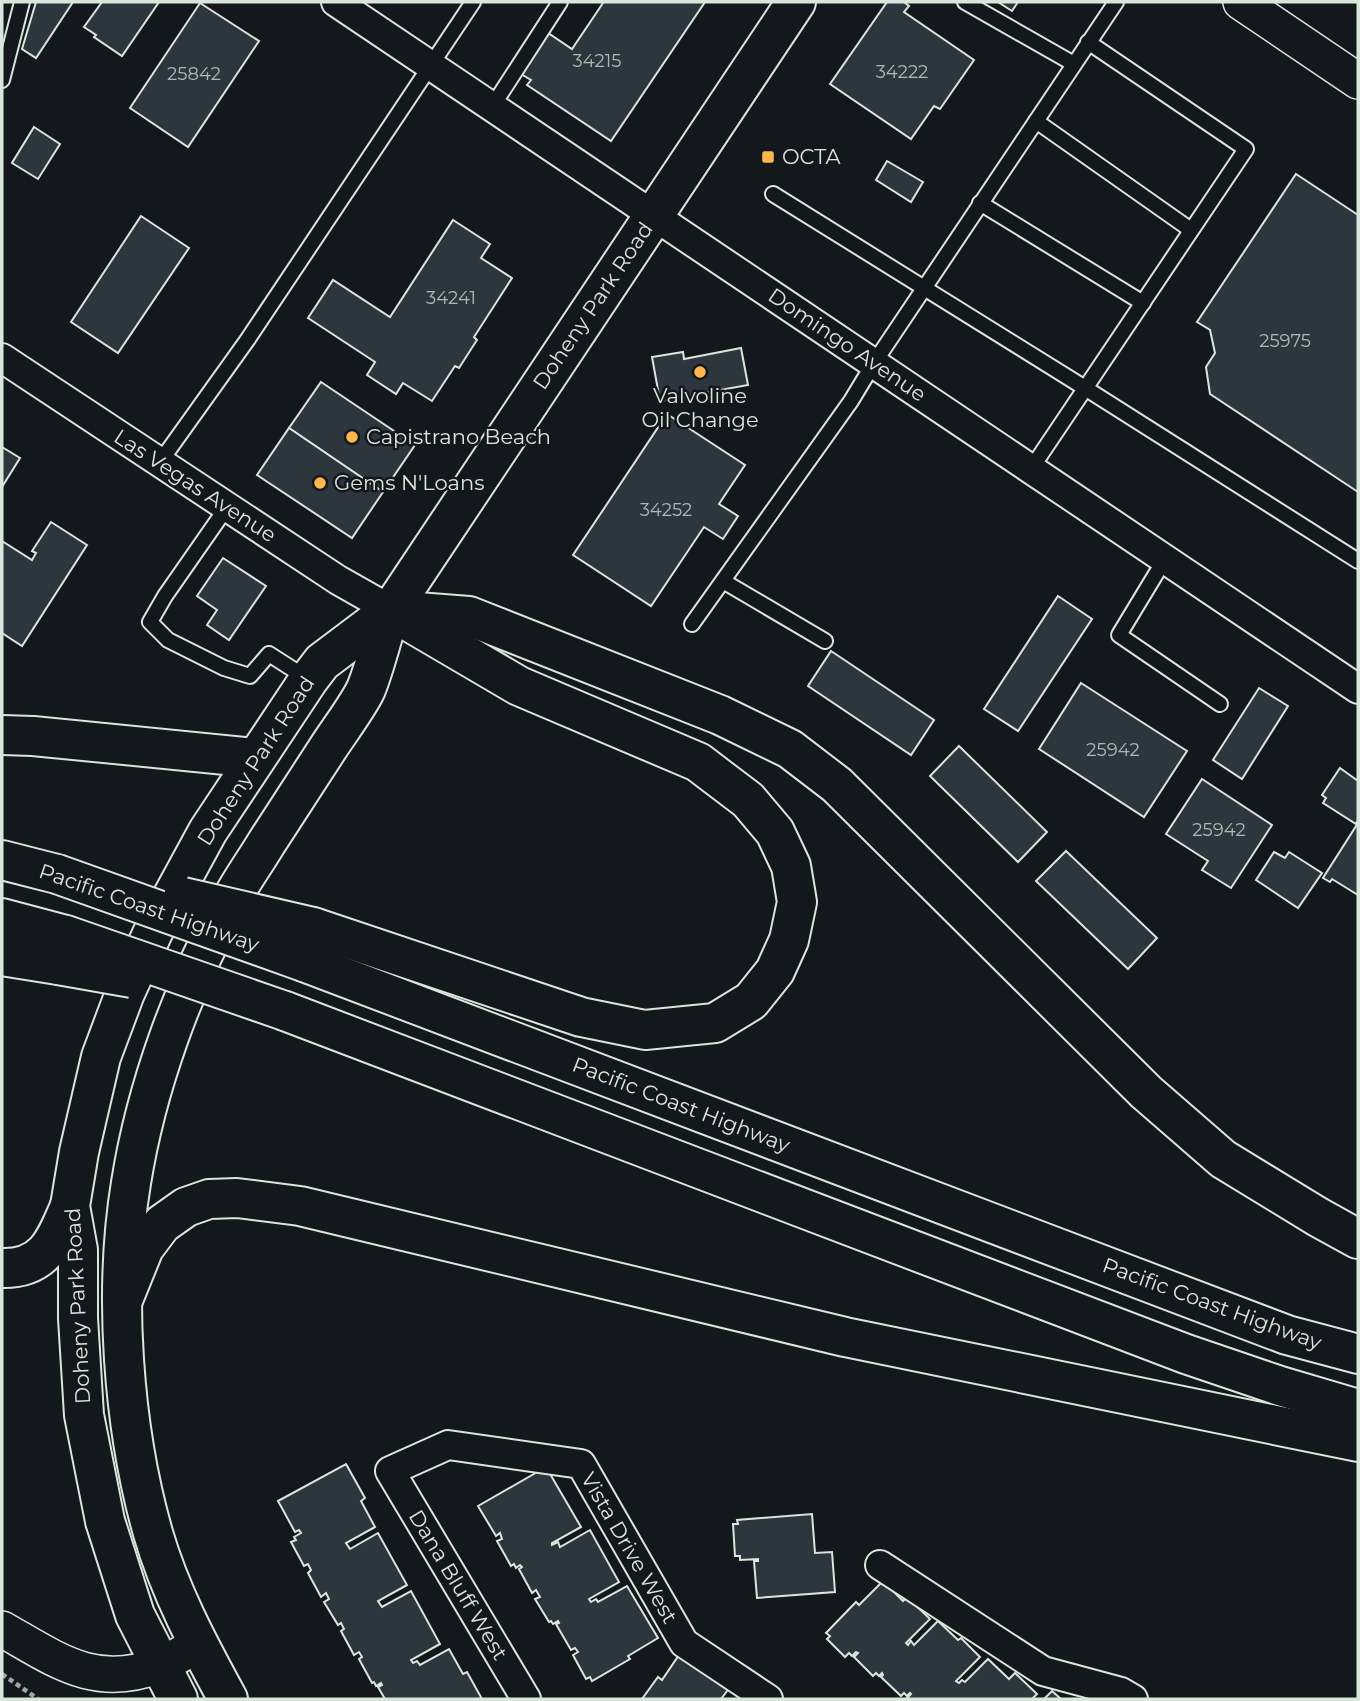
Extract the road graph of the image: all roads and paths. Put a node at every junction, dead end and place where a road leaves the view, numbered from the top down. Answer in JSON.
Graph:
{"nodes":[{"id":1,"x":22,"y":2,"type":"edge"},
{"id":2,"x":336,"y":2,"type":"edge"},
{"id":3,"x":473,"y":2,"type":"edge"},
{"id":4,"x":560,"y":2,"type":"edge"},
{"id":5,"x":796,"y":2,"type":"edge"},
{"id":6,"x":965,"y":2,"type":"edge"},
{"id":7,"x":1116,"y":2,"type":"edge"},
{"id":8,"x":1241,"y":2,"type":"edge"},
{"id":9,"x":1088,"y":42,"type":"junction"},
{"id":10,"x":1074,"y":64,"type":"junction"},
{"id":11,"x":430,"y":65,"type":"junction"},
{"id":12,"x":2,"y":80,"type":"edge"},
{"id":13,"x":1358,"y":81,"type":"edge"},
{"id":14,"x":492,"y":107,"type":"junction"},
{"id":15,"x":1036,"y":121,"type":"junction"},
{"id":16,"x":773,"y":194,"type":"dead end"},
{"id":17,"x":980,"y":203,"type":"junction"},
{"id":18,"x":653,"y":215,"type":"junction"},
{"id":19,"x":1191,"y":230,"type":"junction"},
{"id":20,"x":924,"y":288,"type":"junction"},
{"id":21,"x":1143,"y":303,"type":"junction"},
{"id":22,"x":2,"y":358,"type":"edge"},
{"id":23,"x":874,"y":363,"type":"junction"},
{"id":24,"x":1085,"y":388,"type":"junction"},
{"id":25,"x":160,"y":462,"type":"junction"},
{"id":26,"x":1031,"y":469,"type":"junction"},
{"id":27,"x":227,"y":507,"type":"junction"},
{"id":28,"x":1165,"y":559,"type":"junction"},
{"id":29,"x":1358,"y":561,"type":"edge"},
{"id":30,"x":723,"y":581,"type":"junction"},
{"id":31,"x":391,"y":610,"type":"junction"},
{"id":32,"x":692,"y":624,"type":"dead end"},
{"id":33,"x":825,"y":641,"type":"dead end"},
{"id":34,"x":309,"y":680,"type":"junction"},
{"id":35,"x":1358,"y":689,"type":"edge"},
{"id":36,"x":1220,"y":705,"type":"dead end"},
{"id":37,"x":2,"y":735,"type":"edge"},
{"id":38,"x":256,"y":758,"type":"junction"},
{"id":39,"x":2,"y":860,"type":"edge"},
{"id":40,"x":2,"y":918,"type":"edge"},
{"id":41,"x":308,"y":945,"type":"junction"},
{"id":42,"x":62,"y":950,"type":"junction"},
{"id":43,"x":2,"y":956,"type":"edge"},
{"id":44,"x":70,"y":1206,"type":"junction"},
{"id":45,"x":1358,"y":1239,"type":"edge"},
{"id":46,"x":2,"y":1268,"type":"edge"},
{"id":47,"x":122,"y":1300,"type":"junction"},
{"id":48,"x":1358,"y":1354,"type":"edge"},
{"id":49,"x":1358,"y":1409,"type":"edge"},
{"id":50,"x":1358,"y":1443,"type":"edge"},
{"id":51,"x":390,"y":1471,"type":"joint"},
{"id":52,"x":880,"y":1565,"type":"dead end"},
{"id":53,"x":2,"y":1629,"type":"edge"},
{"id":54,"x":198,"y":1644,"type":"junction"},
{"id":55,"x":161,"y":1665,"type":"junction"},
{"id":56,"x":2,"y":1674,"type":"edge"},
{"id":57,"x":38,"y":1699,"type":"edge"},
{"id":58,"x":178,"y":1699,"type":"edge"},
{"id":59,"x":228,"y":1699,"type":"edge"},
{"id":60,"x":526,"y":1699,"type":"edge"},
{"id":61,"x":768,"y":1699,"type":"edge"},
{"id":62,"x":1133,"y":1699,"type":"edge"}],
"edges":[{"from":1,"to":12,"type":"lane"},
{"from":2,"to":11,"type":"street","name":"Domingo Avenue"},
{"from":3,"to":11,"type":"lane"},
{"from":4,"to":14,"type":"lane"},
{"from":5,"to":18,"type":"main road","name":"Doheny Park Road"},
{"from":6,"to":10,"type":"lane"},
{"from":7,"to":9,"type":"lane"},
{"from":8,"to":13,"type":"street"},
{"from":9,"to":10,"type":"lane"},
{"from":9,"to":19,"type":"lane"},
{"from":10,"to":15,"type":"lane"},
{"from":11,"to":14,"type":"street","name":"Domingo Avenue"},
{"from":11,"to":25,"type":"lane"},
{"from":14,"to":18,"type":"street","name":"Domingo Avenue"},
{"from":15,"to":17,"type":"lane"},
{"from":15,"to":19,"type":"lane"},
{"from":16,"to":20,"type":"lane"},
{"from":17,"to":20,"type":"lane"},
{"from":17,"to":21,"type":"lane"},
{"from":18,"to":23,"type":"street","name":"Domingo Avenue"},
{"from":18,"to":31,"type":"main road","name":"Doheny Park Road"},
{"from":19,"to":21,"type":"lane"},
{"from":20,"to":23,"type":"lane"},
{"from":20,"to":24,"type":"lane"},
{"from":21,"to":24,"type":"lane"},
{"from":22,"to":25,"type":"street","name":"Las Vegas Avenue"},
{"from":23,"to":26,"type":"street","name":"Domingo Avenue"},
{"from":23,"to":30,"type":"lane"},
{"from":24,"to":26,"type":"lane"},
{"from":24,"to":29,"type":"lane"},
{"from":25,"to":27,"type":"street","name":"Las Vegas Avenue"},
{"from":26,"to":28,"type":"street","name":"Domingo Avenue"},
{"from":27,"to":31,"type":"street","name":"Las Vegas Avenue"},
{"from":27,"to":34,"type":"lane"},
{"from":28,"to":35,"type":"street","name":"Domingo Avenue"},
{"from":28,"to":36,"type":"lane"},
{"from":30,"to":32,"type":"lane"},
{"from":30,"to":33,"type":"lane"},
{"from":31,"to":34,"type":"main road","name":"Doheny Park Road"},
{"from":31,"to":41,"type":"main road"},
{"from":31,"to":45,"type":"main road"},
{"from":31,"to":47,"type":"main road","name":"Doheny Park Road"},
{"from":34,"to":38,"type":"main road","name":"Doheny Park Road"},
{"from":37,"to":38,"type":"main road"},
{"from":38,"to":44,"type":"main road","name":"Doheny Park Road"},
{"from":39,"to":41,"type":"main road","name":"Pacific Coast Highway","bridge":true},
{"from":40,"to":42,"type":"main road"},
{"from":41,"to":48,"type":"main road","name":"Pacific Coast Highway"},
{"from":42,"to":43,"type":"main road"},
{"from":42,"to":49,"type":"main road","bridge":true},
{"from":44,"to":46,"type":"main road"},
{"from":44,"to":55,"type":"main road","name":"Doheny Park Road"},
{"from":47,"to":50,"type":"main road"},
{"from":47,"to":54,"type":"main road","name":"Doheny Park Road"},
{"from":51,"to":60,"type":"street","name":"Dana Bluff West"},
{"from":51,"to":61,"type":"street","name":"Vista Drive West"},
{"from":52,"to":62,"type":"street"},
{"from":53,"to":55,"type":"street"},
{"from":54,"to":55,"type":"street"},
{"from":54,"to":59,"type":"main road"},
{"from":55,"to":58,"type":"main road"},
{"from":56,"to":57,"type":"path"}]}
